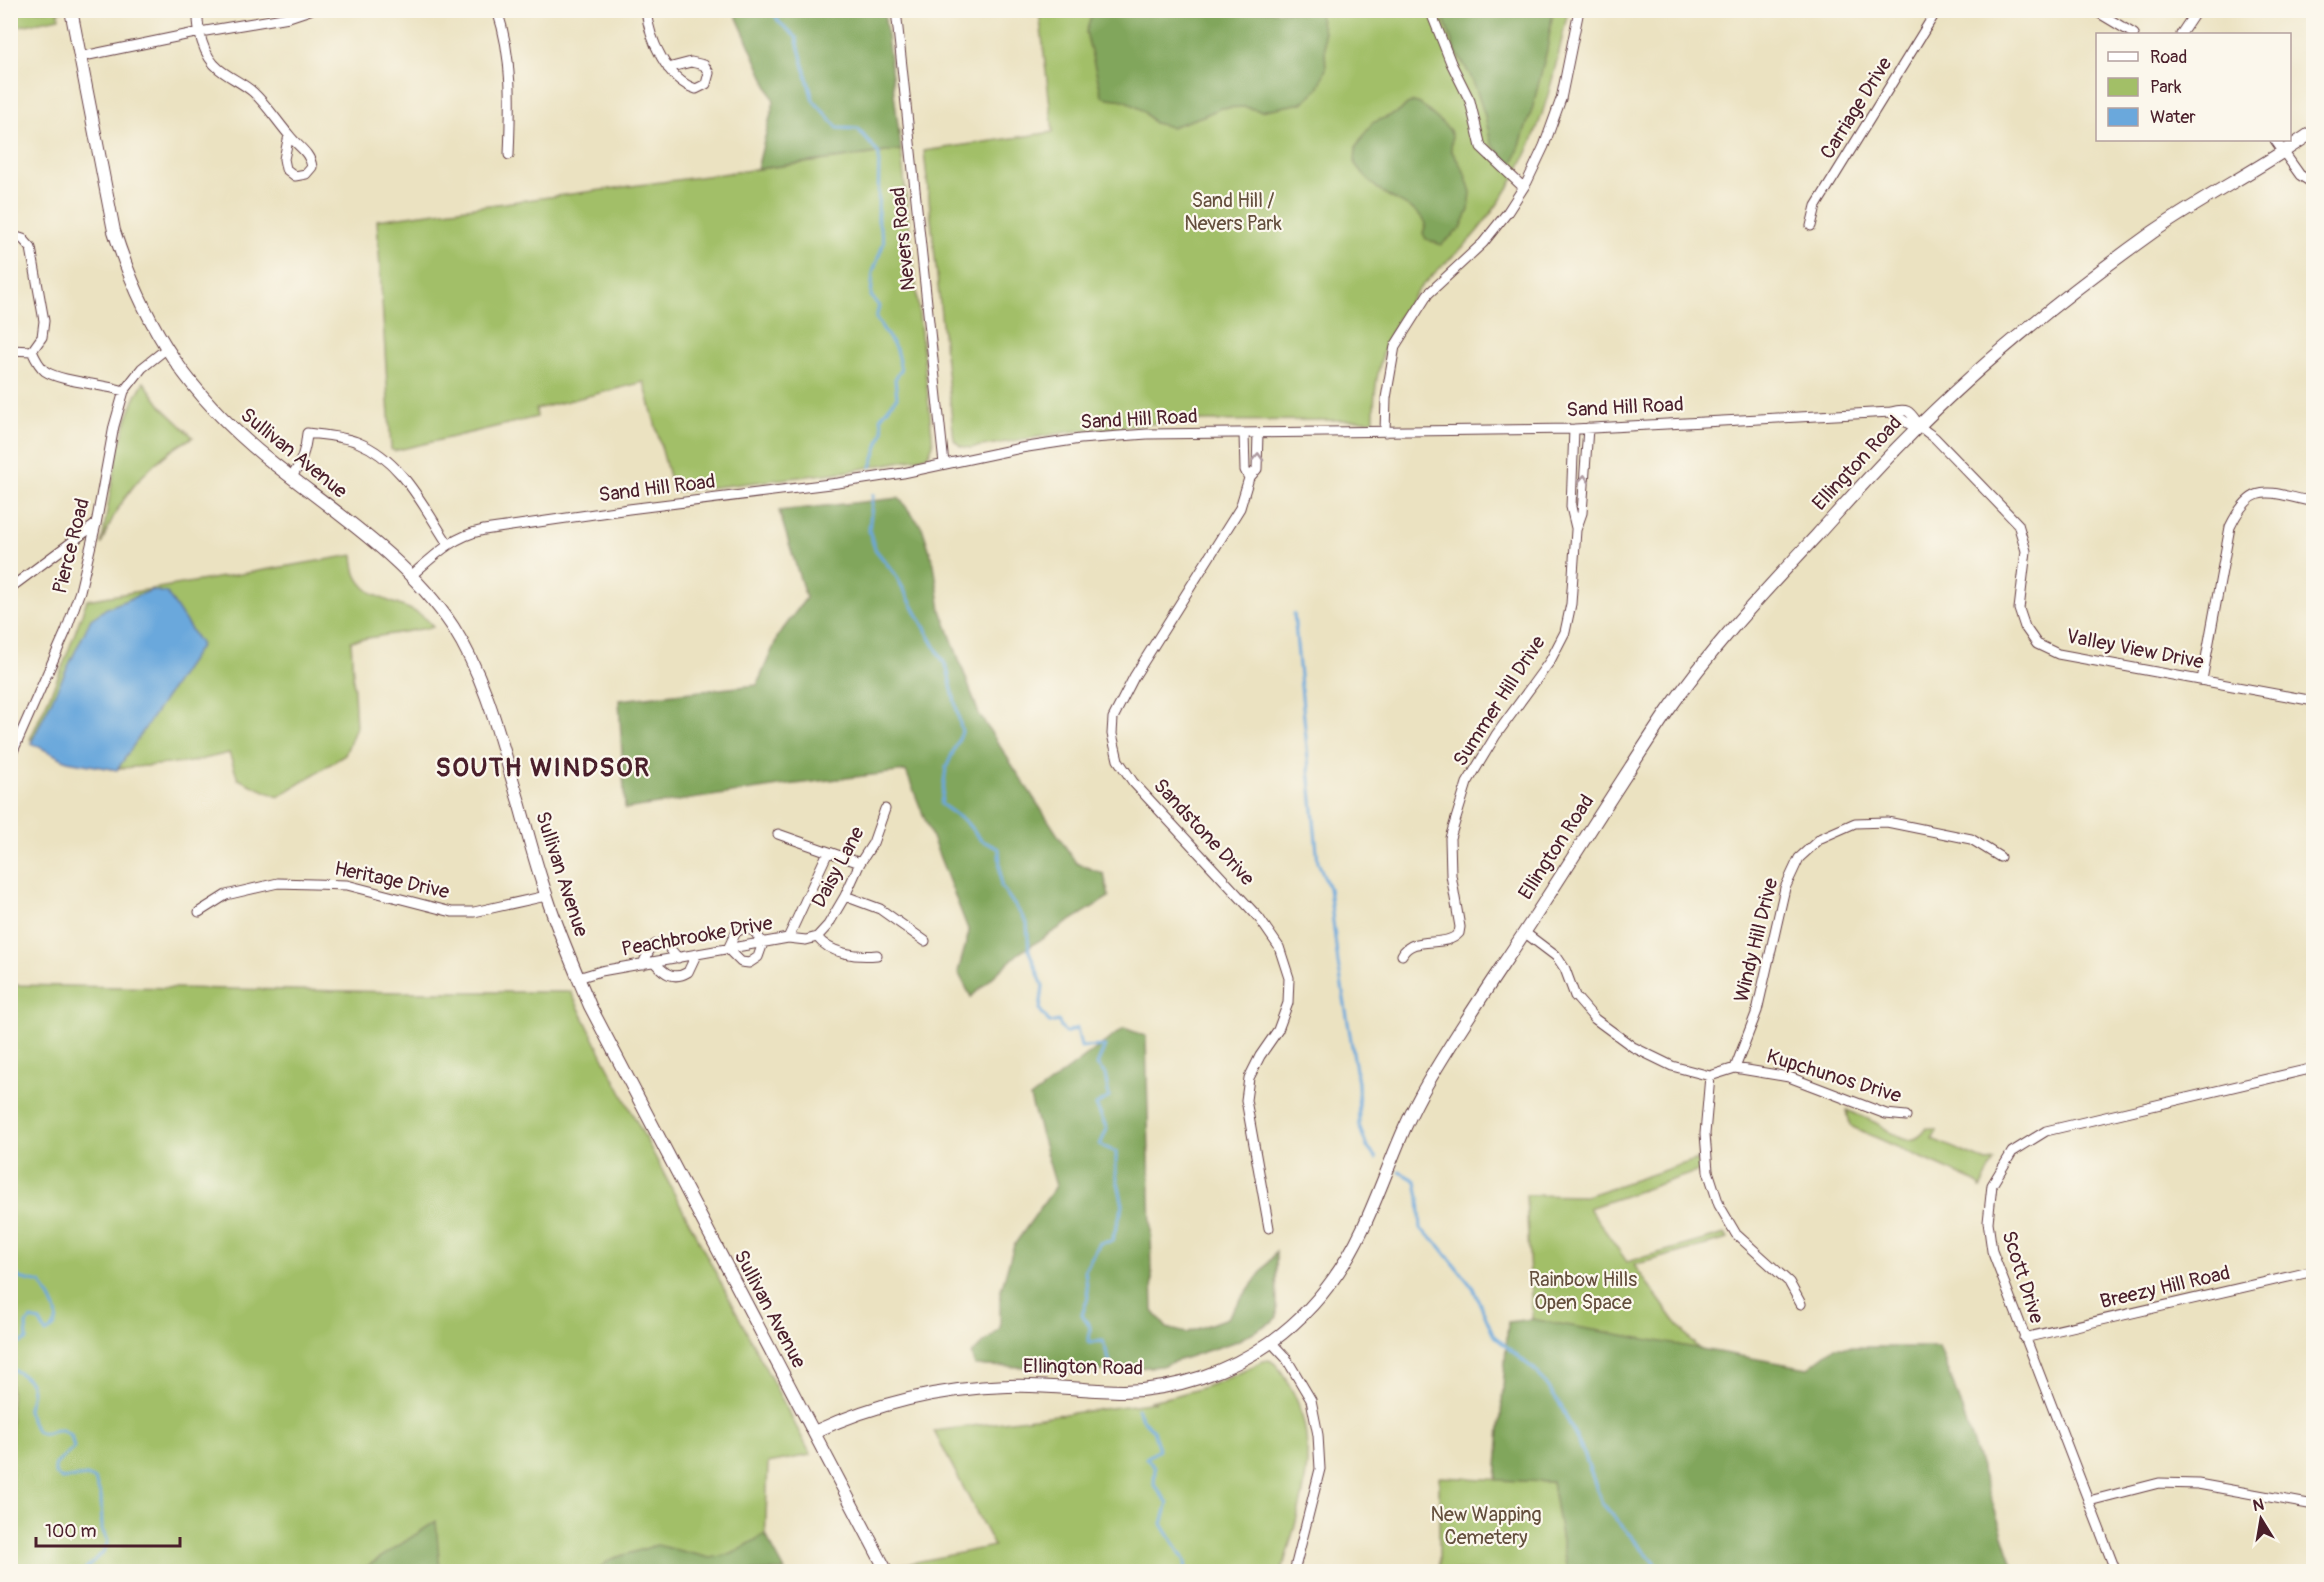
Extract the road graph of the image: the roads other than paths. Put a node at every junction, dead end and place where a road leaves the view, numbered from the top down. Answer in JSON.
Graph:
{"nodes":[{"id":1,"x":71,"y":10,"type":"edge"},
{"id":2,"x":198,"y":10,"type":"edge"},
{"id":3,"x":310,"y":10,"type":"edge"},
{"id":4,"x":497,"y":10,"type":"edge"},
{"id":5,"x":646,"y":10,"type":"edge"},
{"id":6,"x":896,"y":10,"type":"edge"},
{"id":7,"x":1430,"y":10,"type":"edge"},
{"id":8,"x":1579,"y":10,"type":"edge"},
{"id":9,"x":1937,"y":10,"type":"edge"},
{"id":10,"x":2094,"y":10,"type":"edge"},
{"id":11,"x":2198,"y":10,"type":"edge"},
{"id":12,"x":200,"y":32,"type":"junction"},
{"id":13,"x":2132,"y":33,"type":"edge"},
{"id":14,"x":2182,"y":33,"type":"edge"},
{"id":15,"x":79,"y":57,"type":"junction"},
{"id":16,"x":668,"y":68,"type":"dead end"},
{"id":17,"x":2313,"y":131,"type":"edge"},
{"id":18,"x":289,"y":135,"type":"dead end"},
{"id":19,"x":2276,"y":141,"type":"edge"},
{"id":20,"x":2284,"y":153,"type":"junction"},
{"id":21,"x":509,"y":155,"type":"dead end"},
{"id":22,"x":2313,"y":184,"type":"edge"},
{"id":23,"x":1523,"y":187,"type":"junction"},
{"id":24,"x":1811,"y":226,"type":"dead end"},
{"id":25,"x":10,"y":235,"type":"edge"},
{"id":26,"x":166,"y":349,"type":"junction"},
{"id":27,"x":10,"y":350,"type":"edge"},
{"id":28,"x":32,"y":351,"type":"junction"},
{"id":29,"x":124,"y":391,"type":"junction"},
{"id":30,"x":1920,"y":425,"type":"junction"},
{"id":31,"x":1588,"y":428,"type":"junction"},
{"id":32,"x":1574,"y":429,"type":"junction"},
{"id":33,"x":1385,"y":432,"type":"junction"},
{"id":34,"x":1244,"y":433,"type":"junction"},
{"id":35,"x":1258,"y":433,"type":"junction"},
{"id":36,"x":944,"y":464,"type":"junction"},
{"id":37,"x":291,"y":477,"type":"junction"},
{"id":38,"x":1249,"y":478,"type":"junction"},
{"id":39,"x":2313,"y":502,"type":"edge"},
{"id":40,"x":96,"y":524,"type":"junction"},
{"id":41,"x":1576,"y":530,"type":"junction"},
{"id":42,"x":448,"y":544,"type":"junction"},
{"id":43,"x":411,"y":576,"type":"junction"},
{"id":44,"x":10,"y":588,"type":"edge"},
{"id":45,"x":2202,"y":680,"type":"junction"},
{"id":46,"x":2313,"y":701,"type":"edge"},
{"id":47,"x":10,"y":758,"type":"edge"},
{"id":48,"x":885,"y":809,"type":"dead end"},
{"id":49,"x":778,"y":834,"type":"dead end"},
{"id":50,"x":828,"y":852,"type":"junction"},
{"id":51,"x":2001,"y":857,"type":"dead end"},
{"id":52,"x":860,"y":863,"type":"junction"},
{"id":53,"x":546,"y":896,"type":"junction"},
{"id":54,"x":845,"y":896,"type":"junction"},
{"id":55,"x":199,"y":912,"type":"dead end"},
{"id":56,"x":1524,"y":932,"type":"junction"},
{"id":57,"x":788,"y":938,"type":"junction"},
{"id":58,"x":817,"y":938,"type":"junction"},
{"id":59,"x":925,"y":941,"type":"dead end"},
{"id":60,"x":763,"y":943,"type":"junction"},
{"id":61,"x":728,"y":949,"type":"junction"},
{"id":62,"x":696,"y":955,"type":"junction"},
{"id":63,"x":877,"y":955,"type":"dead end"},
{"id":64,"x":1402,"y":955,"type":"dead end"},
{"id":65,"x":678,"y":958,"type":"junction"},
{"id":66,"x":654,"y":962,"type":"junction"},
{"id":67,"x":643,"y":964,"type":"junction"},
{"id":68,"x":578,"y":978,"type":"junction"},
{"id":69,"x":1736,"y":1068,"type":"junction"},
{"id":70,"x":2313,"y":1068,"type":"edge"},
{"id":71,"x":1710,"y":1076,"type":"junction"},
{"id":72,"x":1906,"y":1116,"type":"dead end"},
{"id":73,"x":1269,"y":1228,"type":"dead end"},
{"id":74,"x":2313,"y":1271,"type":"edge"},
{"id":75,"x":1801,"y":1304,"type":"dead end"},
{"id":76,"x":2024,"y":1338,"type":"junction"},
{"id":77,"x":1271,"y":1342,"type":"junction"},
{"id":78,"x":814,"y":1432,"type":"junction"},
{"id":79,"x":2088,"y":1501,"type":"junction"},
{"id":80,"x":2313,"y":1505,"type":"edge"},
{"id":81,"x":887,"y":1572,"type":"edge"},
{"id":82,"x":1294,"y":1572,"type":"edge"},
{"id":83,"x":2116,"y":1572,"type":"edge"}],
"edges":[{"from":1,"to":15,"type":"main road","name":"Sullivan Avenue"},
{"from":2,"to":12,"type":"street"},
{"from":3,"to":12,"type":"street"},
{"from":4,"to":21,"type":"street"},
{"from":5,"to":16,"type":"street"},
{"from":6,"to":36,"type":"street","name":"Nevers Road"},
{"from":7,"to":23,"type":"street"},
{"from":8,"to":23,"type":"street"},
{"from":9,"to":24,"type":"street","name":"Carriage Drive"},
{"from":10,"to":13,"type":"street"},
{"from":11,"to":14,"type":"street"},
{"from":12,"to":15,"type":"street"},
{"from":12,"to":18,"type":"street"},
{"from":15,"to":26,"type":"main road","name":"Sullivan Avenue"},
{"from":17,"to":20,"type":"main road","name":"Ellington Road"},
{"from":19,"to":20,"type":"street"},
{"from":20,"to":22,"type":"street"},
{"from":20,"to":30,"type":"main road","name":"Ellington Road"},
{"from":23,"to":33,"type":"street"},
{"from":25,"to":28,"type":"street"},
{"from":26,"to":29,"type":"street","name":"Pierce Road"},
{"from":26,"to":37,"type":"main road","name":"Sullivan Avenue"},
{"from":27,"to":28,"type":"street"},
{"from":28,"to":29,"type":"street"},
{"from":29,"to":40,"type":"street","name":"Pierce Road"},
{"from":30,"to":31,"type":"street","name":"Sand Hill Road"},
{"from":30,"to":45,"type":"street","name":"Valley View Drive"},
{"from":30,"to":56,"type":"main road","name":"Ellington Road"},
{"from":31,"to":32,"type":"street","name":"Sand Hill Road"},
{"from":41,"to":31,"type":"street","name":"Summer Hill Drive","one_way":true},
{"from":32,"to":33,"type":"street","name":"Sand Hill Road"},
{"from":32,"to":41,"type":"street","name":"Summer Hill Drive"},
{"from":33,"to":35,"type":"street","name":"Sand Hill Road"},
{"from":34,"to":35,"type":"street","name":"Sand Hill Road"},
{"from":34,"to":36,"type":"street","name":"Sand Hill Road"},
{"from":34,"to":38,"type":"street","name":"Sandstone Drive"},
{"from":38,"to":35,"type":"street","name":"Sandstone Drive","one_way":true},
{"from":36,"to":42,"type":"street","name":"Sand Hill Road"},
{"from":37,"to":42,"type":"street"},
{"from":37,"to":43,"type":"main road","name":"Sullivan Avenue"},
{"from":38,"to":73,"type":"street","name":"Sandstone Drive"},
{"from":39,"to":45,"type":"street"},
{"from":40,"to":44,"type":"street"},
{"from":40,"to":47,"type":"street","name":"Pierce Road"},
{"from":41,"to":64,"type":"street","name":"Summer Hill Drive"},
{"from":42,"to":43,"type":"street","name":"Sand Hill Road"},
{"from":43,"to":53,"type":"main road","name":"Sullivan Avenue"},
{"from":45,"to":46,"type":"street","name":"Valley View Drive"},
{"from":48,"to":52,"type":"street","name":"Daisy Lane"},
{"from":49,"to":50,"type":"street"},
{"from":50,"to":52,"type":"street"},
{"from":50,"to":57,"type":"street","name":"Peachbrooke Drive"},
{"from":51,"to":69,"type":"street","name":"Windy Hill Drive"},
{"from":52,"to":54,"type":"street","name":"Daisy Lane"},
{"from":53,"to":55,"type":"street","name":"Heritage Drive"},
{"from":53,"to":68,"type":"main road","name":"Sullivan Avenue"},
{"from":54,"to":58,"type":"street","name":"Daisy Lane"},
{"from":54,"to":59,"type":"street"},
{"from":56,"to":71,"type":"street"},
{"from":56,"to":77,"type":"main road","name":"Ellington Road"},
{"from":57,"to":58,"type":"street","name":"Peachbrooke Drive"},
{"from":57,"to":60,"type":"street","name":"Peachbrooke Drive"},
{"from":58,"to":63,"type":"street"},
{"from":60,"to":61,"type":"street","name":"Peachbrooke Drive"},
{"from":60,"to":61,"type":"street"},
{"from":60,"to":61,"type":"street"},
{"from":61,"to":62,"type":"street","name":"Peachbrooke Drive"},
{"from":62,"to":65,"type":"street","name":"Peachbrooke Drive"},
{"from":62,"to":66,"type":"street"},
{"from":65,"to":66,"type":"street","name":"Peachbrooke Drive"},
{"from":65,"to":67,"type":"street"},
{"from":66,"to":67,"type":"street","name":"Peachbrooke Drive"},
{"from":67,"to":68,"type":"street","name":"Peachbrooke Drive"},
{"from":68,"to":78,"type":"main road","name":"Sullivan Avenue"},
{"from":69,"to":71,"type":"street","name":"Kupchunos Drive"},
{"from":69,"to":72,"type":"street","name":"Kupchunos Drive"},
{"from":70,"to":76,"type":"street","name":"Scott Drive"},
{"from":71,"to":75,"type":"street"},
{"from":74,"to":76,"type":"street","name":"Breezy Hill Road"},
{"from":76,"to":79,"type":"street","name":"Scott Drive"},
{"from":77,"to":78,"type":"main road","name":"Ellington Road"},
{"from":77,"to":82,"type":"street"},
{"from":78,"to":81,"type":"main road","name":"Sullivan Avenue"},
{"from":79,"to":80,"type":"street"},
{"from":79,"to":83,"type":"street","name":"Scott Drive"}]}
